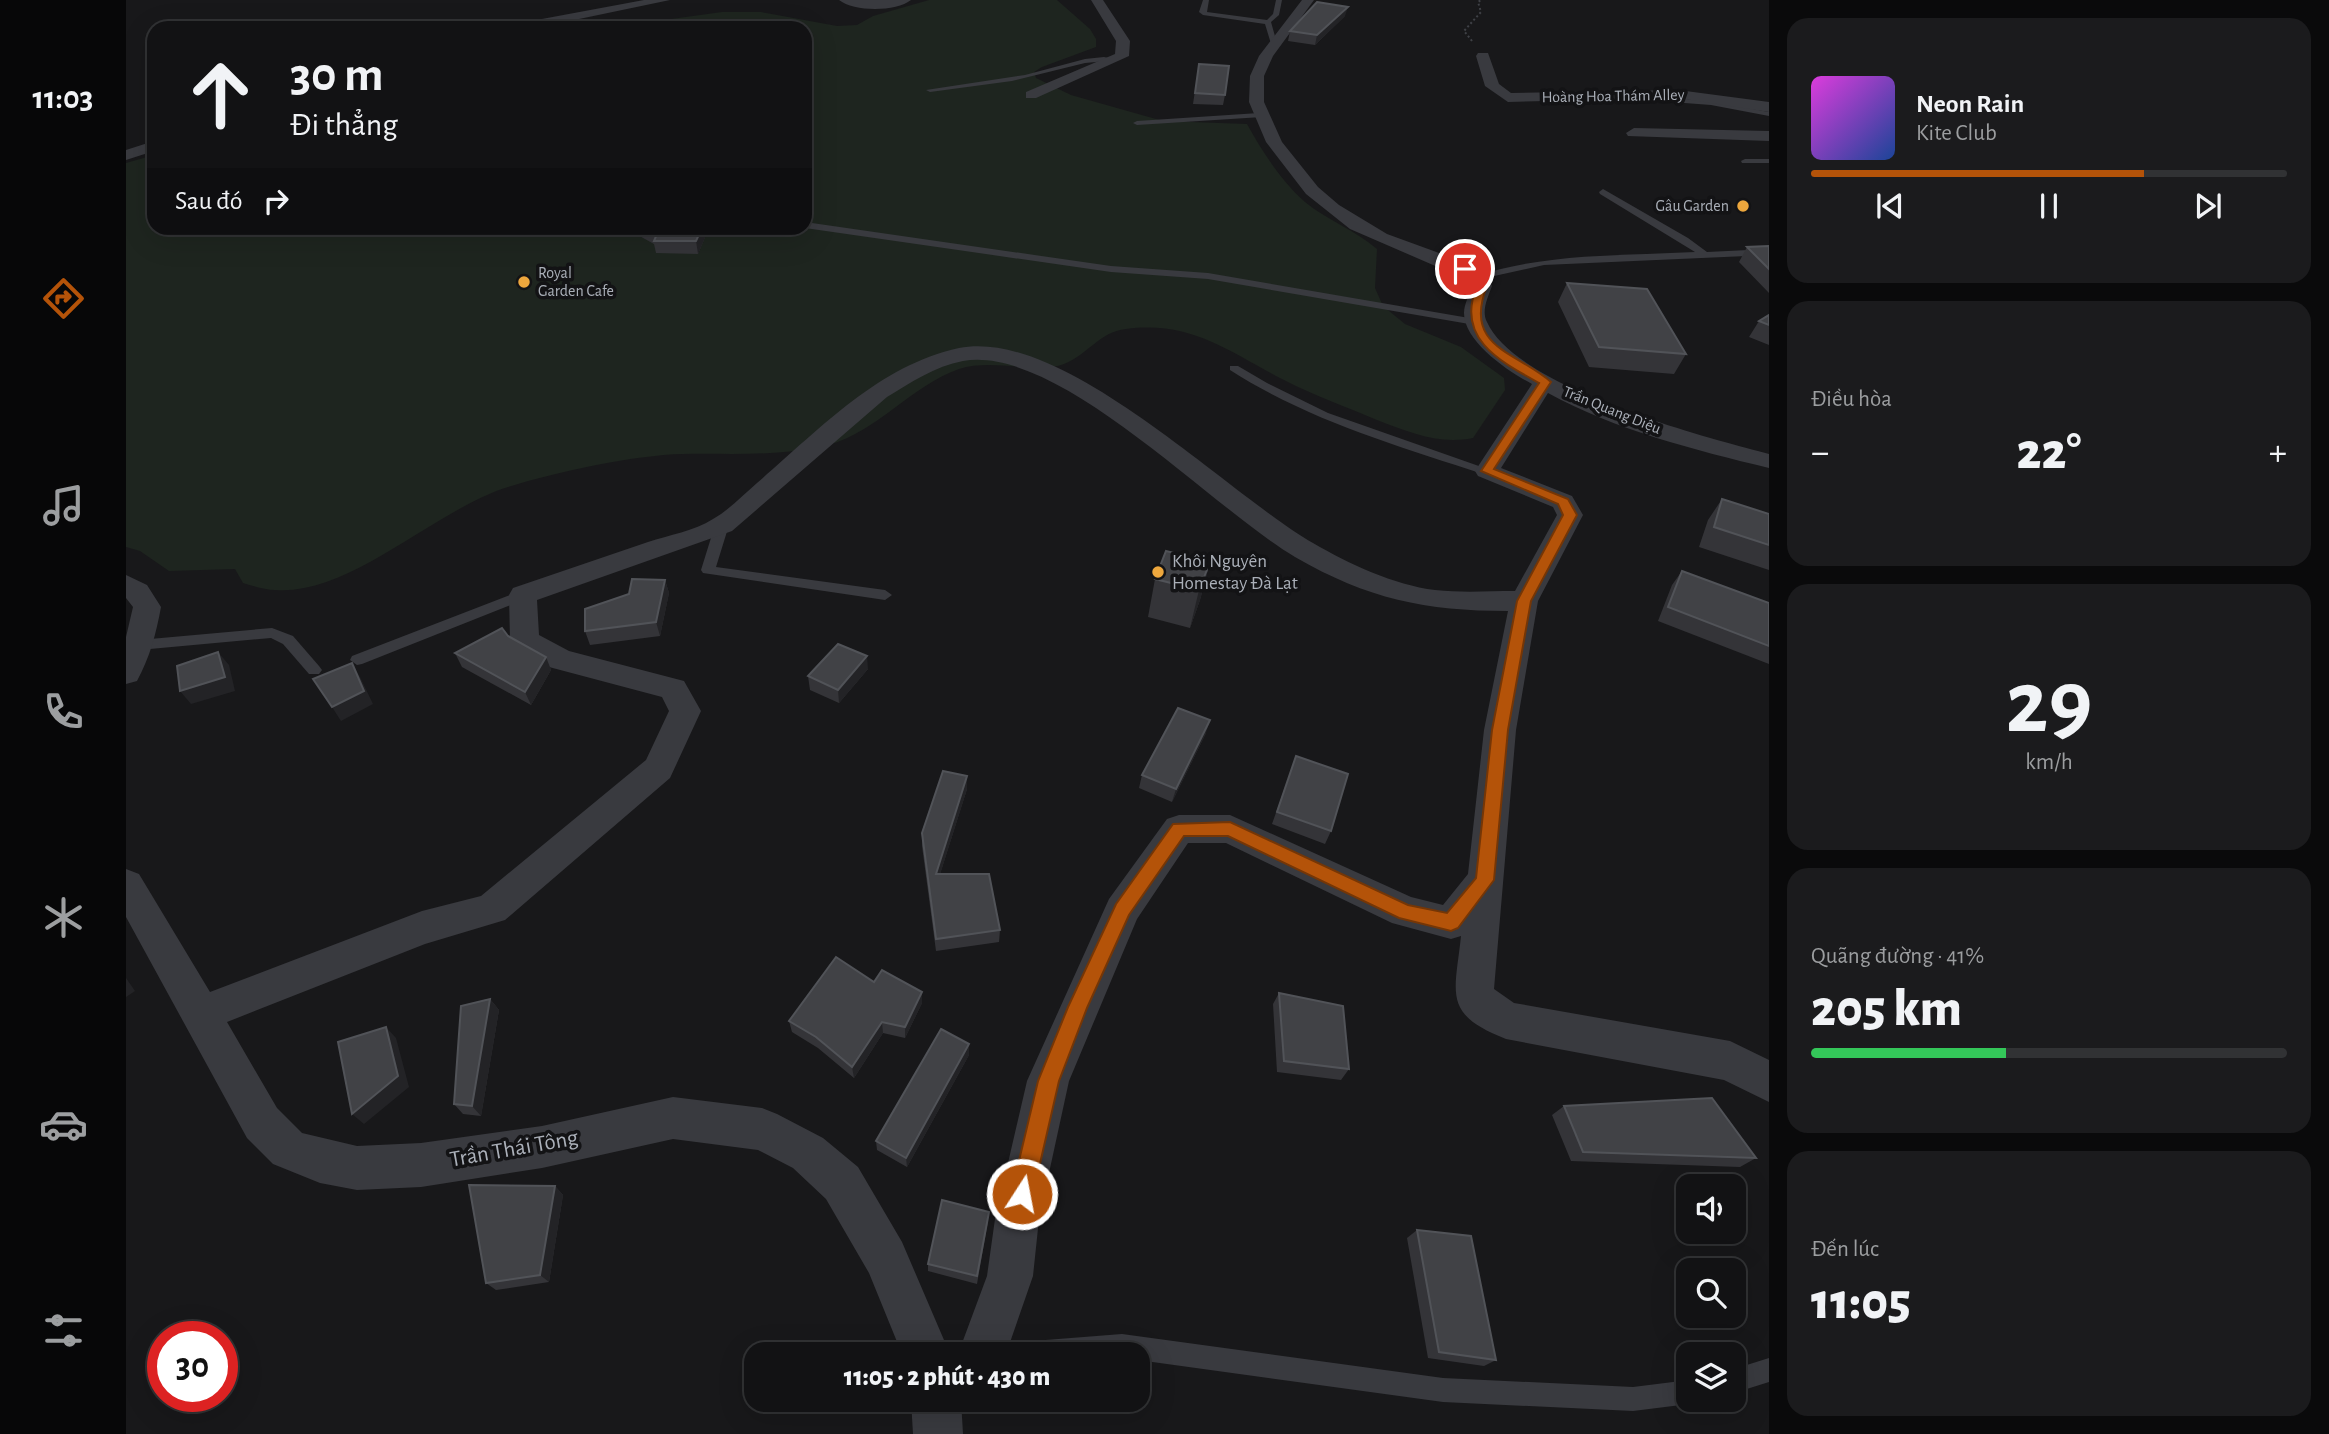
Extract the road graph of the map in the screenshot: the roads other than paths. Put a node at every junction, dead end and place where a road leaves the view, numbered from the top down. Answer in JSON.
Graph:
{"nodes":[{"id":1,"x":664,"y":0,"type":"edge"},
{"id":2,"x":845,"y":0,"type":"edge"},
{"id":3,"x":905,"y":0,"type":"edge"},
{"id":4,"x":1097,"y":0,"type":"edge"},
{"id":5,"x":1206,"y":0,"type":"edge"},
{"id":6,"x":1279,"y":0,"type":"edge"},
{"id":7,"x":1308,"y":0,"type":"edge"},
{"id":8,"x":552,"y":21,"type":"edge"},
{"id":9,"x":1268,"y":22,"type":"junction"},
{"id":10,"x":1275,"y":47,"type":"junction"},
{"id":11,"x":1483,"y":56,"type":"road end"},
{"id":12,"x":1114,"y":60,"type":"junction"},
{"id":13,"x":930,"y":90,"type":"dead end"},
{"id":14,"x":1031,"y":95,"type":"dead end"},
{"id":15,"x":1661,"y":99,"type":"dead end"},
{"id":16,"x":1769,"y":107,"type":"edge"},
{"id":17,"x":1769,"y":114,"type":"edge"},
{"id":18,"x":1259,"y":115,"type":"junction"},
{"id":19,"x":1137,"y":123,"type":"dead end"},
{"id":20,"x":1634,"y":134,"type":"dead end"},
{"id":21,"x":1769,"y":136,"type":"edge"},
{"id":22,"x":147,"y":148,"type":"edge"},
{"id":23,"x":126,"y":155,"type":"edge"},
{"id":24,"x":1745,"y":161,"type":"dead end"},
{"id":25,"x":1769,"y":161,"type":"edge"},
{"id":26,"x":1603,"y":192,"type":"dead end"},
{"id":27,"x":812,"y":226,"type":"edge"},
{"id":28,"x":1769,"y":252,"type":"edge"},
{"id":29,"x":1705,"y":255,"type":"junction"},
{"id":30,"x":1479,"y":278,"type":"junction"},
{"id":31,"x":1475,"y":321,"type":"junction"},
{"id":32,"x":1234,"y":368,"type":"dead end"},
{"id":33,"x":1545,"y":382,"type":"junction"},
{"id":34,"x":1769,"y":461,"type":"edge"},
{"id":35,"x":1487,"y":471,"type":"junction"},
{"id":36,"x":722,"y":525,"type":"junction"},
{"id":37,"x":126,"y":584,"type":"edge"},
{"id":38,"x":885,"y":594,"type":"dead end"},
{"id":39,"x":523,"y":595,"type":"junction"},
{"id":40,"x":1524,"y":601,"type":"junction"},
{"id":41,"x":139,"y":645,"type":"junction"},
{"id":42,"x":357,"y":660,"type":"dead end"},
{"id":43,"x":314,"y":670,"type":"dead end"},
{"id":44,"x":126,"y":673,"type":"edge"},
{"id":45,"x":1485,"y":880,"type":"junction"},
{"id":46,"x":126,"y":885,"type":"edge"},
{"id":47,"x":200,"y":1013,"type":"junction"},
{"id":48,"x":1769,"y":1082,"type":"edge"},
{"id":49,"x":921,"y":1342,"type":"edge"},
{"id":50,"x":986,"y":1342,"type":"edge"},
{"id":51,"x":1150,"y":1350,"type":"edge"},
{"id":52,"x":1769,"y":1370,"type":"edge"},
{"id":53,"x":1746,"y":1377,"type":"edge"},
{"id":54,"x":1676,"y":1394,"type":"edge"},
{"id":55,"x":937,"y":1412,"type":"edge"},
{"id":56,"x":938,"y":1434,"type":"edge"}],
"edges":[{"from":1,"to":8,"type":"street"},
{"from":2,"to":3,"type":"street"},
{"from":4,"to":12,"type":"street"},
{"from":5,"to":9,"type":"lane"},
{"from":6,"to":9,"type":"lane"},
{"from":7,"to":10,"type":"street"},
{"from":9,"to":10,"type":"lane"},
{"from":10,"to":18,"type":"street"},
{"from":11,"to":16,"type":"street","name":"Hoàng Hoa Thám Alley"},
{"from":12,"to":13,"type":"lane"},
{"from":12,"to":14,"type":"street"},
{"from":15,"to":17,"type":"lane"},
{"from":18,"to":19,"type":"lane"},
{"from":18,"to":30,"type":"street"},
{"from":20,"to":21,"type":"street","name":"Hoàng Hoa Thám Alley"},
{"from":22,"to":23,"type":"street"},
{"from":24,"to":25,"type":"lane"},
{"from":26,"to":29,"type":"lane"},
{"from":27,"to":31,"type":"lane"},
{"from":28,"to":29,"type":"lane"},
{"from":29,"to":30,"type":"lane"},
{"from":30,"to":31,"type":"street"},
{"from":31,"to":33,"type":"street","name":"Trần Quang Diệu"},
{"from":32,"to":35,"type":"lane"},
{"from":33,"to":34,"type":"street","name":"Trần Quang Diệu"},
{"from":33,"to":35,"type":"street"},
{"from":35,"to":40,"type":"street"},
{"from":36,"to":38,"type":"lane"},
{"from":36,"to":39,"type":"street"},
{"from":36,"to":40,"type":"street"},
{"from":37,"to":41,"type":"street"},
{"from":39,"to":42,"type":"lane"},
{"from":39,"to":47,"type":"street"},
{"from":40,"to":45,"type":"street"},
{"from":41,"to":43,"type":"lane"},
{"from":41,"to":44,"type":"street"},
{"from":45,"to":48,"type":"street"},
{"from":45,"to":50,"type":"street"},
{"from":46,"to":47,"type":"street","name":"Trần Thái Tông"},
{"from":47,"to":49,"type":"street","name":"Trần Thái Tông"},
{"from":51,"to":54,"type":"lane"},
{"from":52,"to":53,"type":"lane"},
{"from":55,"to":56,"type":"street"}]}
